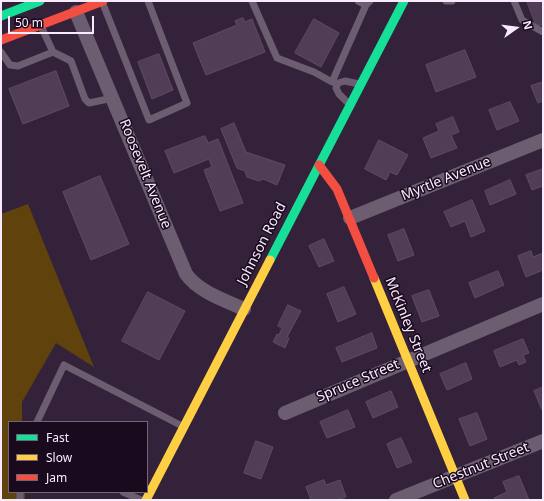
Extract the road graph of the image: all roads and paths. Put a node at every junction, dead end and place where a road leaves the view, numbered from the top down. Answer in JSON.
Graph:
{"nodes":[{"id":1,"x":40,"y":1,"type":"edge"},
{"id":2,"x":103,"y":1,"type":"edge"},
{"id":3,"x":148,"y":1,"type":"edge"},
{"id":4,"x":252,"y":1,"type":"edge"},
{"id":5,"x":358,"y":1,"type":"edge"},
{"id":6,"x":404,"y":1,"type":"edge"},
{"id":7,"x":446,"y":1,"type":"edge"},
{"id":8,"x":452,"y":1,"type":"edge"},
{"id":9,"x":514,"y":1,"type":"edge"},
{"id":10,"x":368,"y":3,"type":"edge"},
{"id":11,"x":76,"y":12,"type":"junction"},
{"id":12,"x":1,"y":16,"type":"edge"},
{"id":13,"x":41,"y":25,"type":"junction"},
{"id":14,"x":543,"y":32,"type":"edge"},
{"id":15,"x":1,"y":40,"type":"edge"},
{"id":16,"x":1,"y":52,"type":"edge"},
{"id":17,"x":53,"y":52,"type":"junction"},
{"id":18,"x":335,"y":84,"type":"junction"},
{"id":19,"x":361,"y":84,"type":"junction"},
{"id":20,"x":113,"y":98,"type":"junction"},
{"id":21,"x":350,"y":106,"type":"junction"},
{"id":22,"x":543,"y":140,"type":"edge"},
{"id":23,"x":319,"y":165,"type":"junction"},
{"id":24,"x":350,"y":218,"type":"junction"},
{"id":25,"x":543,"y":304,"type":"edge"},
{"id":26,"x":244,"y":309,"type":"junction"},
{"id":27,"x":408,"y":360,"type":"junction"},
{"id":28,"x":285,"y":412,"type":"dead end"},
{"id":29,"x":37,"y":421,"type":"edge"},
{"id":30,"x":184,"y":427,"type":"junction"},
{"id":31,"x":543,"y":441,"type":"edge"},
{"id":32,"x":455,"y":477,"type":"junction"},
{"id":33,"x":125,"y":493,"type":"edge"},
{"id":34,"x":141,"y":500,"type":"edge"},
{"id":35,"x":146,"y":500,"type":"edge"},
{"id":36,"x":396,"y":500,"type":"edge"},
{"id":37,"x":465,"y":500,"type":"edge"}],
"edges":[{"from":1,"to":12,"type":"main road"},
{"from":2,"to":3,"type":"lane"},
{"from":2,"to":11,"type":"main road"},
{"from":4,"to":18,"type":"lane"},
{"from":5,"to":10,"type":"lane"},
{"from":6,"to":19,"type":"main road","name":"Johnson Road"},
{"from":7,"to":8,"type":"lane"},
{"from":9,"to":14,"type":"lane"},
{"from":10,"to":18,"type":"lane"},
{"from":11,"to":13,"type":"main road"},
{"from":11,"to":20,"type":"street","name":"Roosevelt Avenue"},
{"from":13,"to":15,"type":"main road"},
{"from":13,"to":17,"type":"lane"},
{"from":16,"to":17,"type":"lane"},
{"from":17,"to":20,"type":"lane"},
{"from":18,"to":19,"type":"lane"},
{"from":18,"to":21,"type":"lane"},
{"from":19,"to":21,"type":"main road","name":"Johnson Road"},
{"from":20,"to":26,"type":"street","name":"Roosevelt Avenue"},
{"from":21,"to":23,"type":"main road","name":"Johnson Road"},
{"from":22,"to":24,"type":"street","name":"Myrtle Avenue"},
{"from":23,"to":24,"type":"main road","name":"McKinley Street"},
{"from":23,"to":26,"type":"main road","name":"Johnson Road"},
{"from":24,"to":27,"type":"main road","name":"McKinley Street"},
{"from":25,"to":27,"type":"street","name":"Spruce Street"},
{"from":26,"to":30,"type":"main road","name":"Johnson Road"},
{"from":27,"to":28,"type":"street","name":"Spruce Street"},
{"from":27,"to":32,"type":"main road","name":"McKinley Street"},
{"from":29,"to":30,"type":"lane"},
{"from":30,"to":35,"type":"main road","name":"Johnson Road"},
{"from":31,"to":32,"type":"street","name":"Chestnut Street"},
{"from":32,"to":36,"type":"street","name":"Chestnut Street"},
{"from":32,"to":37,"type":"main road","name":"McKinley Street"},
{"from":33,"to":34,"type":"lane"}]}
